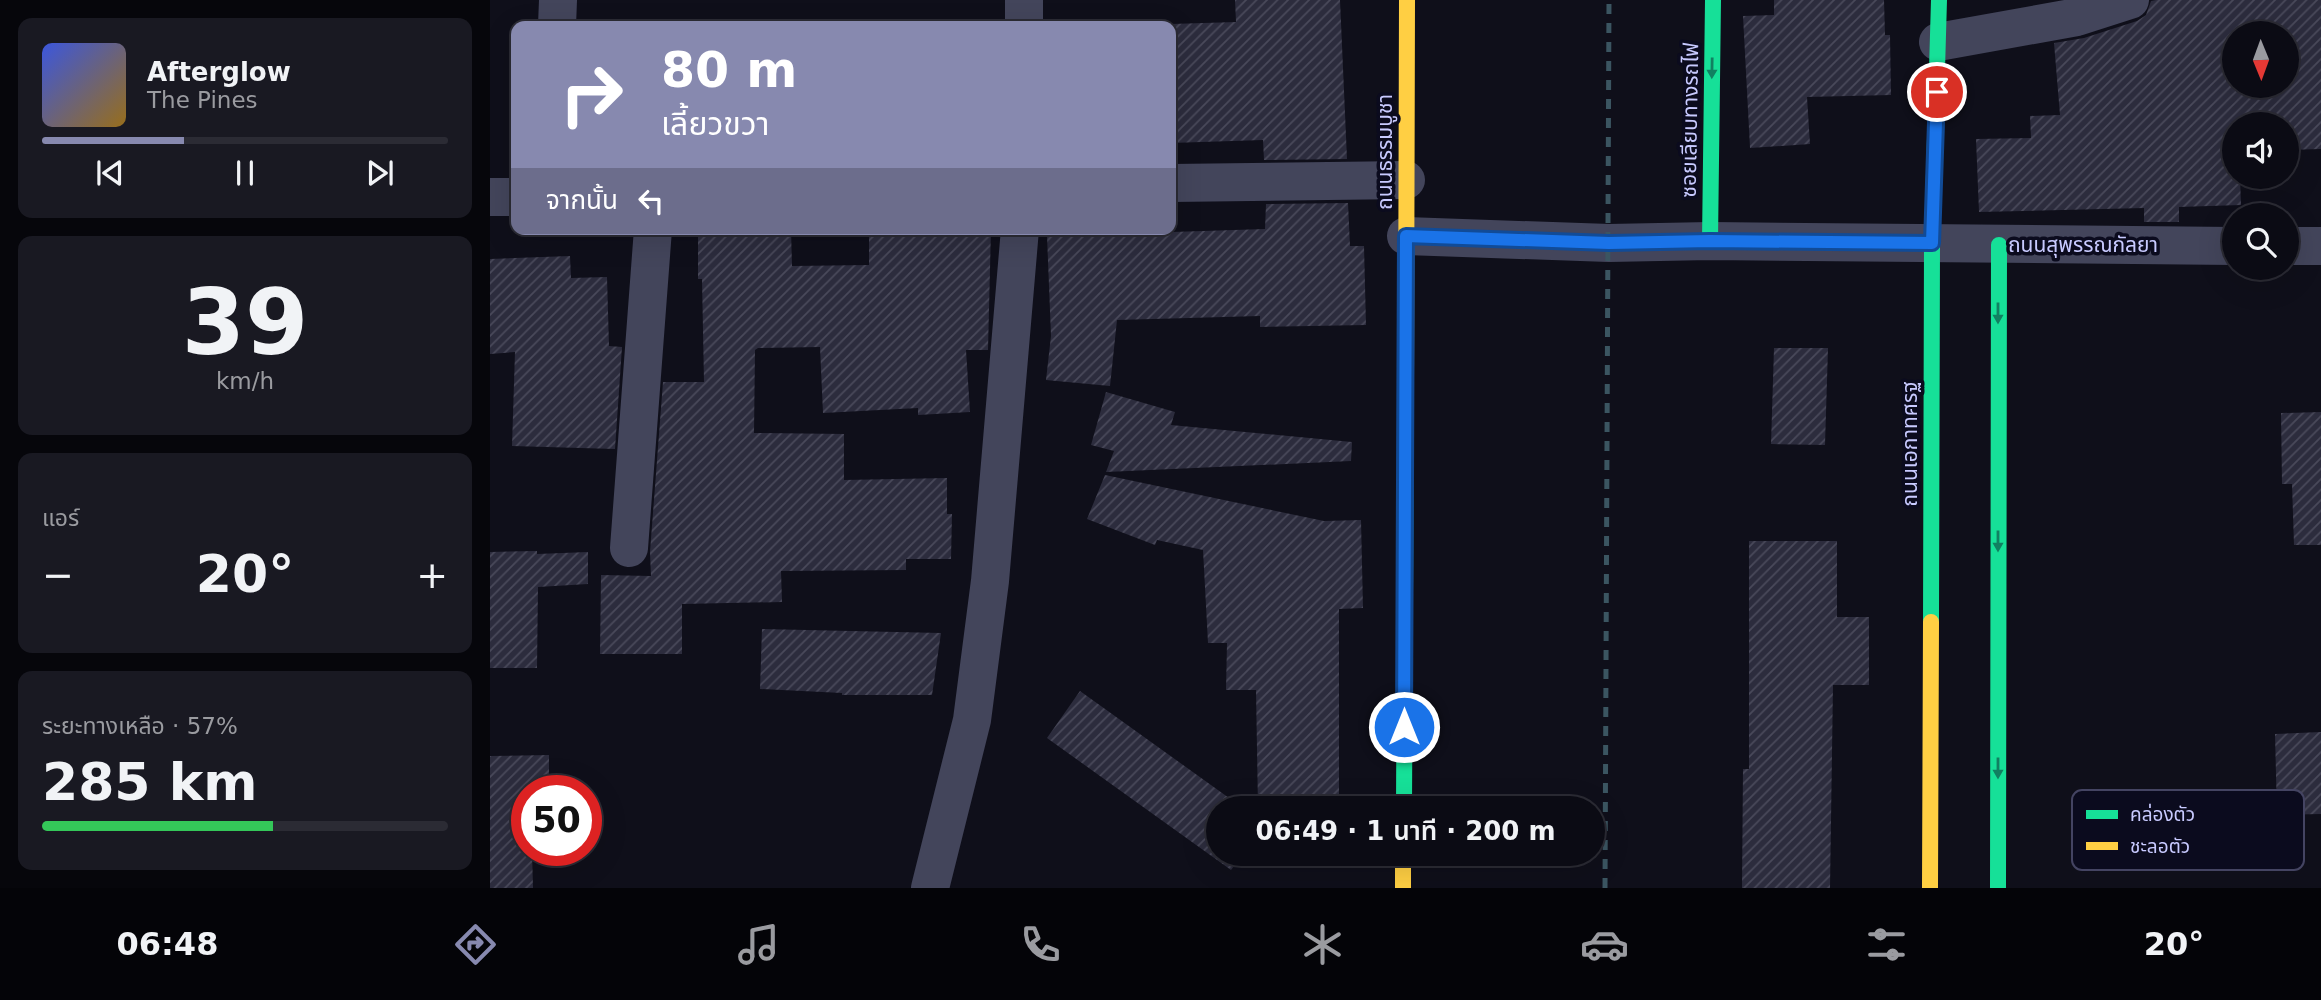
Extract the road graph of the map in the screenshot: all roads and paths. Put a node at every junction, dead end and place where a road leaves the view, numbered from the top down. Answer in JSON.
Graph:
{"nodes":[{"id":1,"x":558,"y":0,"type":"edge"},
{"id":2,"x":1024,"y":0,"type":"edge"},
{"id":3,"x":1407,"y":0,"type":"edge"},
{"id":4,"x":1713,"y":0,"type":"edge"},
{"id":5,"x":1939,"y":0,"type":"edge"},
{"id":6,"x":2130,"y":0,"type":"edge"},
{"id":7,"x":557,"y":21,"type":"edge"},
{"id":8,"x":1024,"y":21,"type":"edge"},
{"id":9,"x":1938,"y":42,"type":"junction"},
{"id":10,"x":1406,"y":180,"type":"junction"},
{"id":11,"x":1176,"y":183,"type":"edge"},
{"id":12,"x":490,"y":197,"type":"edge"},
{"id":13,"x":511,"y":197,"type":"edge"},
{"id":14,"x":653,"y":235,"type":"edge"},
{"id":15,"x":1019,"y":235,"type":"edge"},
{"id":16,"x":1406,"y":236,"type":"junction"},
{"id":17,"x":1710,"y":241,"type":"junction"},
{"id":18,"x":1932,"y":243,"type":"junction"},
{"id":19,"x":1998,"y":245,"type":"junction"},
{"id":20,"x":2222,"y":246,"type":"edge"},
{"id":21,"x":2299,"y":246,"type":"edge"},
{"id":22,"x":2321,"y":246,"type":"edge"},
{"id":23,"x":629,"y":548,"type":"dead end"},
{"id":24,"x":1404,"y":796,"type":"edge"},
{"id":25,"x":1404,"y":866,"type":"edge"},
{"id":26,"x":930,"y":888,"type":"edge"},
{"id":27,"x":1403,"y":888,"type":"edge"},
{"id":28,"x":1930,"y":888,"type":"edge"},
{"id":29,"x":1998,"y":888,"type":"edge"}],
"edges":[{"from":1,"to":7,"type":"street"},
{"from":2,"to":8,"type":"street"},
{"from":3,"to":10,"type":"main road","name":"ถนนธรรมบูชา"},
{"from":4,"to":17,"type":"main road","name":"ซอยเลียบทางรถไฟ","one_way":true},
{"from":5,"to":9,"type":"main road","name":"ถนนเอกาทศรฐ"},
{"from":6,"to":9,"type":"street"},
{"from":9,"to":18,"type":"main road","name":"ถนนเอกาทศรฐ"},
{"from":10,"to":11,"type":"street"},
{"from":10,"to":16,"type":"main road","name":"ถนนธรรมบูชา"},
{"from":12,"to":13,"type":"street"},
{"from":14,"to":23,"type":"street"},
{"from":15,"to":26,"type":"street"},
{"from":16,"to":17,"type":"street","name":"ถนนสุพรรณกัลยา"},
{"from":16,"to":24,"type":"main road","name":"ถนนธรรมบูชา"},
{"from":17,"to":18,"type":"street","name":"ถนนสุพรรณกัลยา"},
{"from":18,"to":19,"type":"street","name":"ถนนสุพรรณกัลยา"},
{"from":18,"to":28,"type":"main road","name":"ถนนเอกาทศรฐ"},
{"from":19,"to":20,"type":"street","name":"ถนนสุพรรณกัลยา"},
{"from":19,"to":29,"type":"main road","one_way":true},
{"from":21,"to":22,"type":"street"},
{"from":25,"to":27,"type":"main road"}]}
